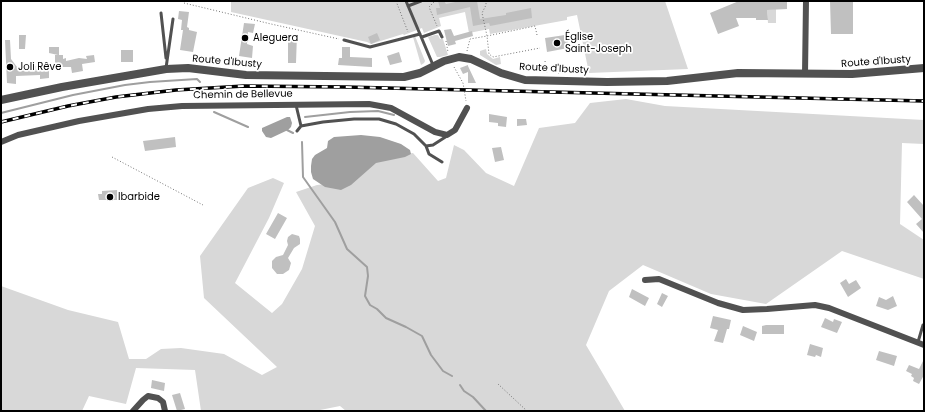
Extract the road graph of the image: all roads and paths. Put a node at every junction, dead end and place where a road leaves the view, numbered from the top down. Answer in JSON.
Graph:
{"nodes":[{"id":1,"x":396,"y":1,"type":"edge"},
{"id":2,"x":406,"y":1,"type":"edge"},
{"id":3,"x":421,"y":1,"type":"edge"},
{"id":4,"x":434,"y":1,"type":"edge"},
{"id":5,"x":438,"y":1,"type":"edge"},
{"id":6,"x":486,"y":1,"type":"edge"},
{"id":7,"x":806,"y":1,"type":"edge"},
{"id":8,"x":184,"y":3,"type":"dead end"},
{"id":9,"x":408,"y":6,"type":"junction"},
{"id":10,"x":161,"y":13,"type":"dead end"},
{"id":11,"x":173,"y":19,"type":"dead end"},
{"id":12,"x":439,"y":31,"type":"junction"},
{"id":13,"x":421,"y":35,"type":"junction"},
{"id":14,"x":537,"y":35,"type":"dead end"},
{"id":15,"x":486,"y":36,"type":"junction"},
{"id":16,"x":409,"y":37,"type":"junction"},
{"id":17,"x":442,"y":37,"type":"joint"},
{"id":18,"x":344,"y":40,"type":"joint"},
{"id":19,"x":540,"y":48,"type":"dead end"},
{"id":20,"x":452,"y":56,"type":"junction"},
{"id":21,"x":466,"y":58,"type":"junction"},
{"id":22,"x":545,"y":61,"type":"dead end"},
{"id":23,"x":166,"y":65,"type":"junction"},
{"id":24,"x":434,"y":66,"type":"junction"},
{"id":25,"x":579,"y":68,"type":"dead end"},
{"id":26,"x":924,"y":68,"type":"edge"},
{"id":27,"x":805,"y":74,"type":"junction"},
{"id":28,"x":1,"y":100,"type":"edge"},
{"id":29,"x":296,"y":105,"type":"junction"},
{"id":30,"x":467,"y":108,"type":"joint"},
{"id":31,"x":302,"y":126,"type":"junction"},
{"id":32,"x":297,"y":131,"type":"dead end"},
{"id":33,"x":447,"y":135,"type":"junction"},
{"id":34,"x":1,"y":142,"type":"edge"},
{"id":35,"x":426,"y":146,"type":"junction"},
{"id":36,"x":112,"y":157,"type":"dead end"},
{"id":37,"x":442,"y":162,"type":"dead end"},
{"id":38,"x":204,"y":205,"type":"dead end"},
{"id":39,"x":645,"y":280,"type":"dead end"},
{"id":40,"x":923,"y":325,"type":"dead end"},
{"id":41,"x":921,"y":343,"type":"edge"},
{"id":42,"x":498,"y":384,"type":"dead end"},
{"id":43,"x":133,"y":411,"type":"edge"},
{"id":44,"x":165,"y":411,"type":"edge"},
{"id":45,"x":527,"y":411,"type":"edge"}],
"edges":[{"from":1,"to":16,"type":"path"},
{"from":2,"to":9,"type":"lane"},
{"from":3,"to":9,"type":"lane"},
{"from":4,"to":5,"type":"path"},
{"from":4,"to":12,"type":"path"},
{"from":6,"to":15,"type":"path"},
{"from":7,"to":27,"type":"street"},
{"from":8,"to":18,"type":"path"},
{"from":9,"to":13,"type":"lane"},
{"from":10,"to":23,"type":"lane"},
{"from":11,"to":23,"type":"lane"},
{"from":12,"to":13,"type":"lane"},
{"from":12,"to":17,"type":"lane"},
{"from":13,"to":16,"type":"lane"},
{"from":13,"to":24,"type":"lane"},
{"from":14,"to":15,"type":"path"},
{"from":15,"to":19,"type":"path"},
{"from":15,"to":21,"type":"path"},
{"from":16,"to":18,"type":"lane"},
{"from":17,"to":20,"type":"path"},
{"from":20,"to":21,"type":"street","name":"Route d'Ibusty"},
{"from":20,"to":24,"type":"street","name":"Route d'Ibusty"},
{"from":20,"to":30,"type":"path"},
{"from":21,"to":27,"type":"street","name":"Route d'Ibusty"},
{"from":22,"to":25,"type":"path"},
{"from":23,"to":24,"type":"street","name":"Route d'Ibusty"},
{"from":23,"to":28,"type":"street","name":"Route d'Ibusty"},
{"from":26,"to":27,"type":"street","name":"Route d'Ibusty"},
{"from":29,"to":31,"type":"lane"},
{"from":29,"to":33,"type":"street","name":"Chemin de Bellevue"},
{"from":29,"to":34,"type":"street","name":"Chemin de Bellevue"},
{"from":30,"to":33,"type":"street"},
{"from":31,"to":32,"type":"lane"},
{"from":31,"to":35,"type":"lane"},
{"from":33,"to":35,"type":"lane"},
{"from":35,"to":37,"type":"lane"},
{"from":36,"to":38,"type":"path"},
{"from":39,"to":41,"type":"street"},
{"from":40,"to":41,"type":"lane"},
{"from":42,"to":45,"type":"path"},
{"from":43,"to":44,"type":"street"}]}
